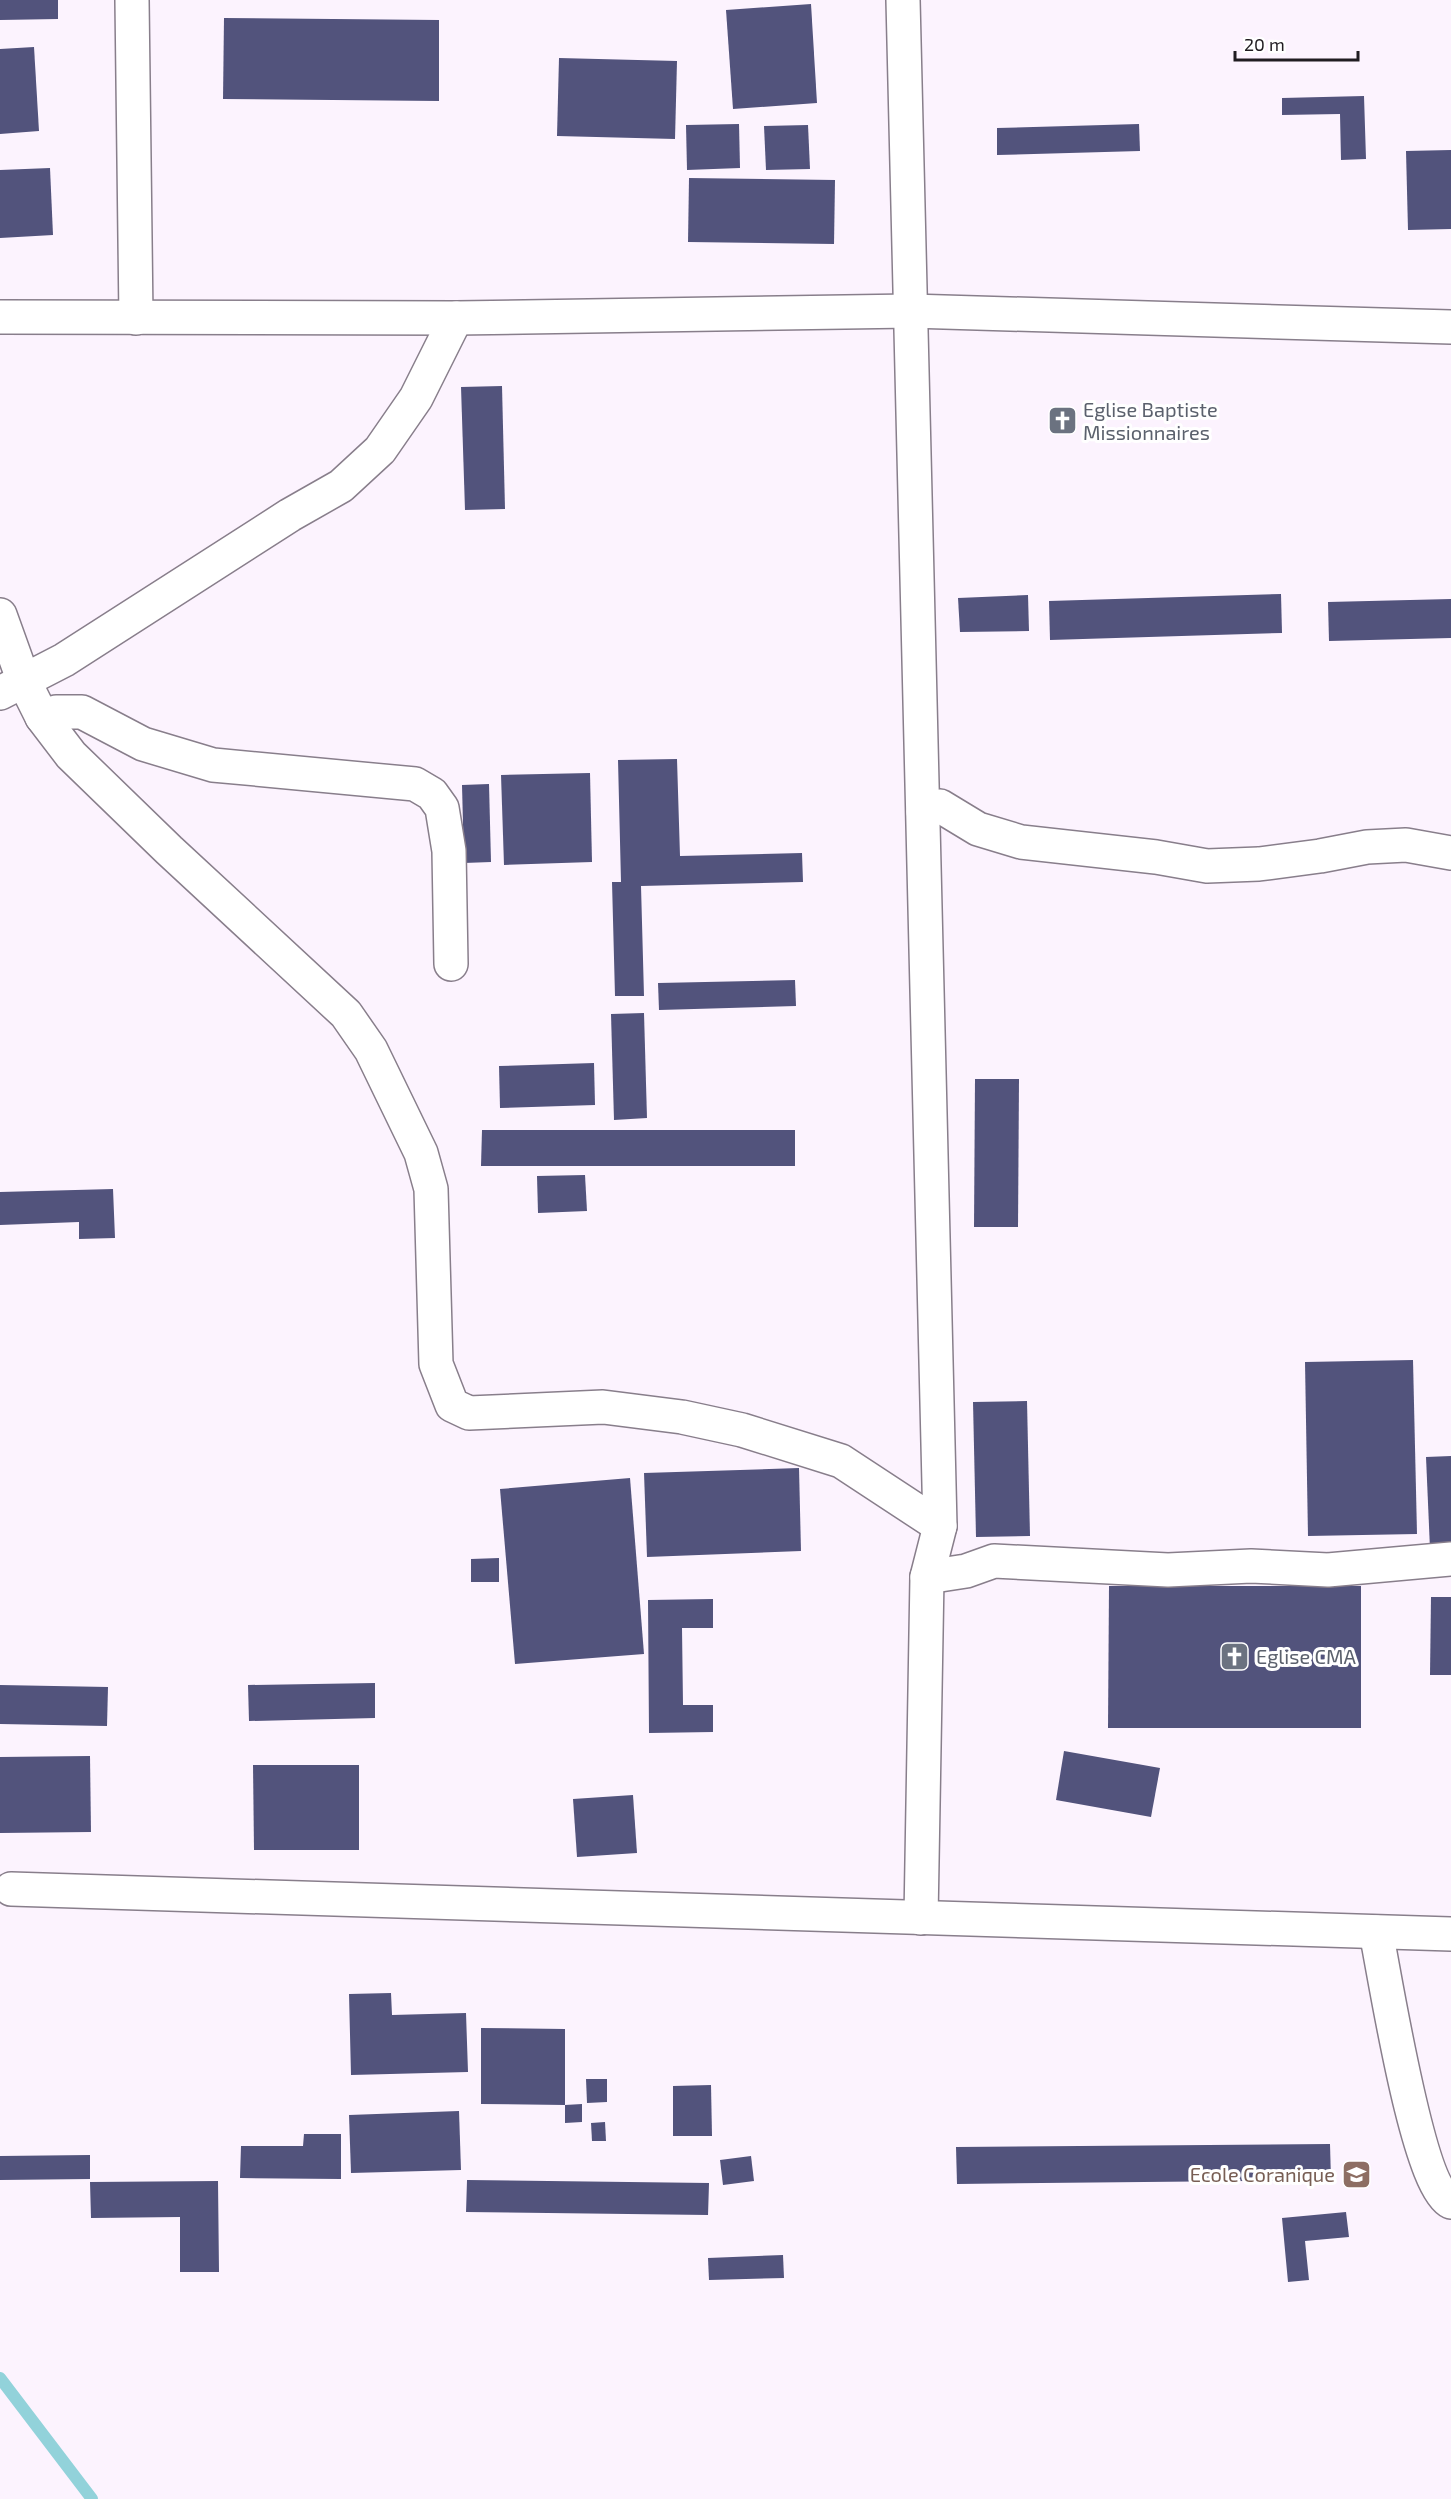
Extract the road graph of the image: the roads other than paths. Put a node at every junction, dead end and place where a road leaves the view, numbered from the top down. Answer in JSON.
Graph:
{"nodes":[{"id":1,"x":132,"y":0,"type":"edge"},
{"id":2,"x":903,"y":0,"type":"edge"},
{"id":3,"x":911,"y":311,"type":"junction"},
{"id":4,"x":0,"y":316,"type":"edge"},
{"id":5,"x":136,"y":318,"type":"junction"},
{"id":6,"x":456,"y":318,"type":"junction"},
{"id":7,"x":1451,"y":327,"type":"edge"},
{"id":8,"x":0,"y":615,"type":"edge"},
{"id":9,"x":12,"y":686,"type":"edge"},
{"id":10,"x":42,"y":717,"type":"junction"},
{"id":11,"x":923,"y":812,"type":"junction"},
{"id":12,"x":1451,"y":853,"type":"edge"},
{"id":13,"x":451,"y":964,"type":"dead end"},
{"id":14,"x":940,"y":1526,"type":"junction"},
{"id":15,"x":1451,"y":1559,"type":"edge"},
{"id":16,"x":927,"y":1576,"type":"junction"},
{"id":17,"x":11,"y":1889,"type":"dead end"},
{"id":18,"x":921,"y":1918,"type":"junction"},
{"id":19,"x":1376,"y":1932,"type":"junction"},
{"id":20,"x":1451,"y":1934,"type":"edge"},
{"id":21,"x":1451,"y":2202,"type":"edge"}],
"edges":[{"from":1,"to":5,"type":"street"},
{"from":2,"to":3,"type":"street"},
{"from":3,"to":6,"type":"street"},
{"from":3,"to":7,"type":"street"},
{"from":3,"to":11,"type":"street"},
{"from":4,"to":5,"type":"street"},
{"from":5,"to":6,"type":"street"},
{"from":6,"to":9,"type":"street"},
{"from":8,"to":9,"type":"street"},
{"from":9,"to":10,"type":"street"},
{"from":10,"to":13,"type":"street"},
{"from":10,"to":14,"type":"street"},
{"from":11,"to":12,"type":"street"},
{"from":11,"to":14,"type":"street"},
{"from":14,"to":16,"type":"street"},
{"from":15,"to":16,"type":"street"},
{"from":16,"to":18,"type":"street"},
{"from":17,"to":18,"type":"street"},
{"from":18,"to":19,"type":"street"},
{"from":19,"to":20,"type":"street"},
{"from":19,"to":21,"type":"street"}]}
